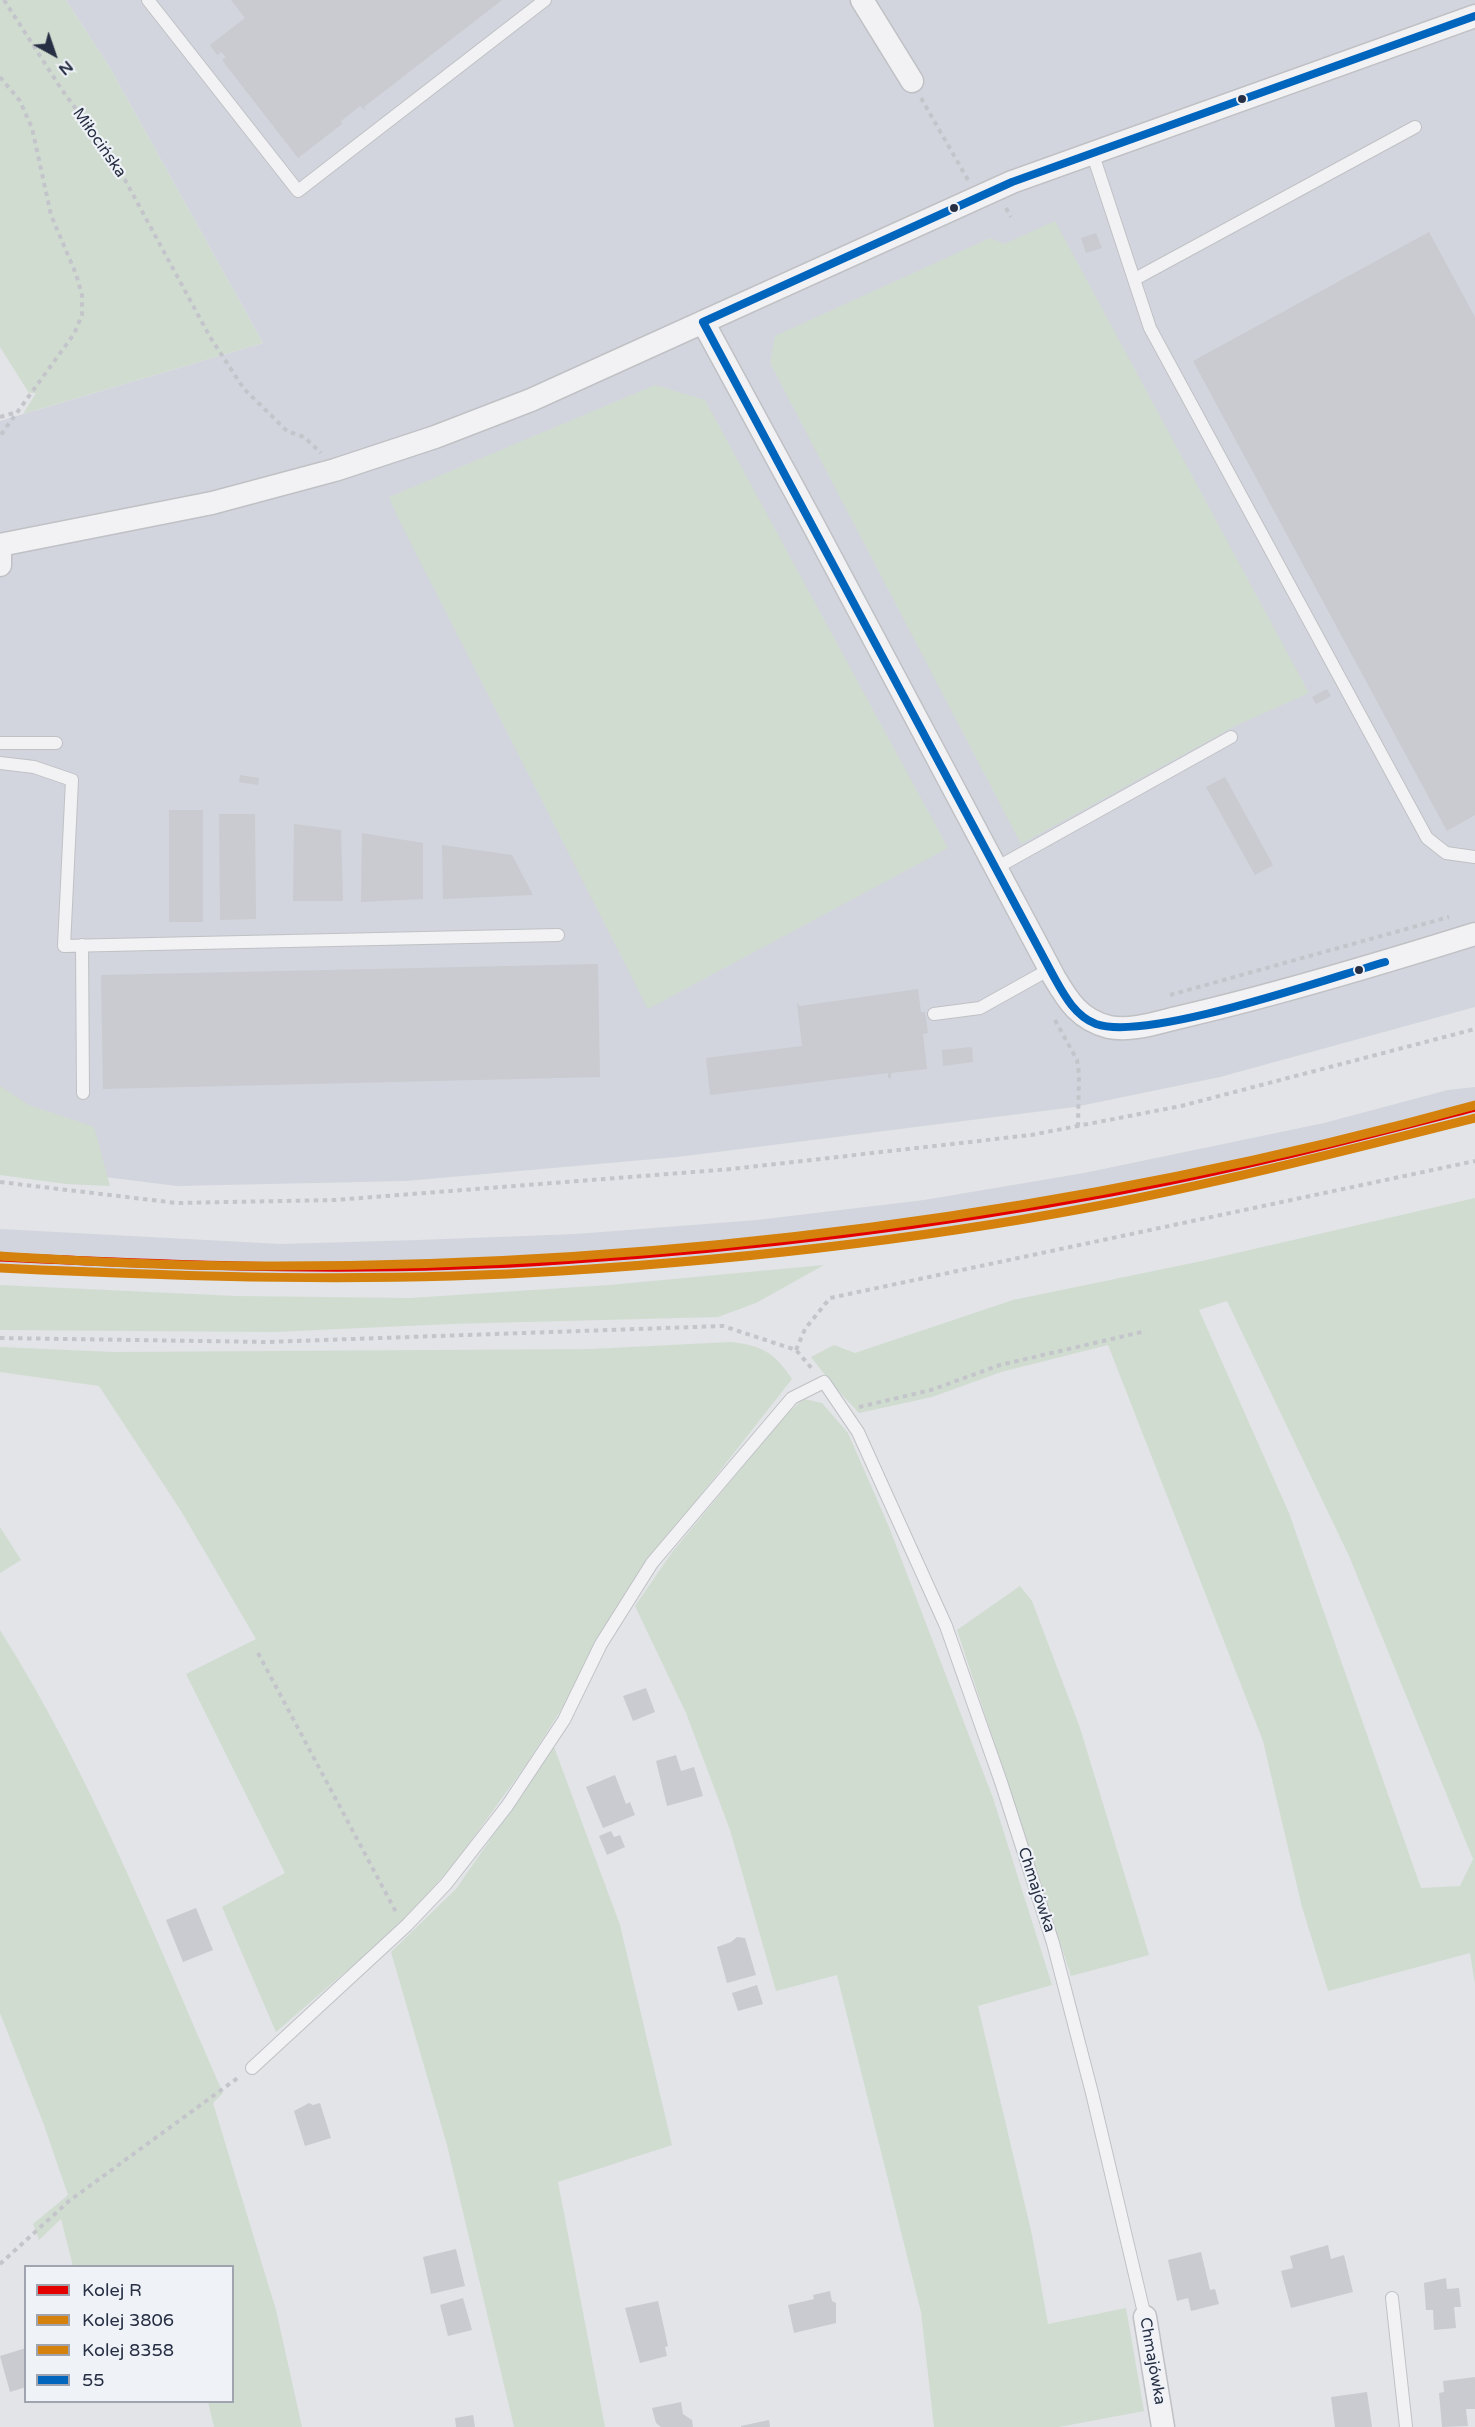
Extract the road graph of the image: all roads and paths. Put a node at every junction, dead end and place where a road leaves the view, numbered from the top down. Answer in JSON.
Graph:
{"nodes":[{"id":1,"x":4,"y":0,"type":"edge"},
{"id":2,"x":148,"y":0,"type":"edge"},
{"id":3,"x":545,"y":0,"type":"edge"},
{"id":4,"x":862,"y":0,"type":"edge"},
{"id":5,"x":1475,"y":16,"type":"edge"},
{"id":6,"x":0,"y":78,"type":"edge"},
{"id":7,"x":912,"y":81,"type":"joint"},
{"id":8,"x":1415,"y":127,"type":"dead end"},
{"id":9,"x":1092,"y":153,"type":"junction"},
{"id":10,"x":977,"y":197,"type":"junction"},
{"id":11,"x":1134,"y":279,"type":"junction"},
{"id":12,"x":703,"y":322,"type":"junction"},
{"id":13,"x":19,"y":412,"type":"junction"},
{"id":14,"x":0,"y":417,"type":"edge"},
{"id":15,"x":0,"y":436,"type":"edge"},
{"id":16,"x":335,"y":470,"type":"junction"},
{"id":17,"x":0,"y":565,"type":"edge"},
{"id":18,"x":1231,"y":737,"type":"dead end"},
{"id":19,"x":0,"y":743,"type":"edge"},
{"id":20,"x":56,"y":743,"type":"dead end"},
{"id":21,"x":0,"y":763,"type":"edge"},
{"id":22,"x":1475,"y":857,"type":"edge"},
{"id":23,"x":996,"y":868,"type":"junction"},
{"id":24,"x":1452,"y":916,"type":"dead end"},
{"id":25,"x":1475,"y":934,"type":"edge"},
{"id":26,"x":558,"y":935,"type":"dead end"},
{"id":27,"x":82,"y":945,"type":"junction"},
{"id":28,"x":1050,"y":969,"type":"junction"},
{"id":29,"x":1164,"y":997,"type":"dead end"},
{"id":30,"x":934,"y":1014,"type":"dead end"},
{"id":31,"x":1475,"y":1029,"type":"edge"},
{"id":32,"x":1071,"y":1049,"type":"dead end"},
{"id":33,"x":83,"y":1093,"type":"dead end"},
{"id":34,"x":1078,"y":1126,"type":"junction"},
{"id":35,"x":1475,"y":1161,"type":"edge"},
{"id":36,"x":0,"y":1182,"type":"edge"},
{"id":37,"x":1146,"y":1331,"type":"dead end"},
{"id":38,"x":0,"y":1338,"type":"edge"},
{"id":39,"x":796,"y":1350,"type":"junction"},
{"id":40,"x":824,"y":1382,"type":"junction"},
{"id":41,"x":843,"y":1411,"type":"junction"},
{"id":42,"x":258,"y":1653,"type":"dead end"},
{"id":43,"x":404,"y":1927,"type":"junction"},
{"id":44,"x":252,"y":2068,"type":"joint"},
{"id":45,"x":0,"y":2264,"type":"edge"},
{"id":46,"x":1392,"y":2298,"type":"dead end"},
{"id":47,"x":1145,"y":2317,"type":"joint"},
{"id":48,"x":1163,"y":2427,"type":"edge"},
{"id":49,"x":1406,"y":2427,"type":"edge"}],
"edges":[{"from":1,"to":16,"type":"path","name":"Miłocińska"},
{"from":2,"to":3,"type":"lane"},
{"from":4,"to":7,"type":"street"},
{"from":5,"to":9,"type":"street"},
{"from":6,"to":13,"type":"path"},
{"from":7,"to":10,"type":"path"},
{"from":8,"to":11,"type":"lane"},
{"from":9,"to":10,"type":"street"},
{"from":9,"to":11,"type":"lane"},
{"from":10,"to":12,"type":"street"},
{"from":11,"to":22,"type":"lane"},
{"from":12,"to":16,"type":"street"},
{"from":12,"to":23,"type":"street"},
{"from":13,"to":14,"type":"path"},
{"from":13,"to":15,"type":"path"},
{"from":16,"to":17,"type":"street"},
{"from":18,"to":23,"type":"lane"},
{"from":19,"to":20,"type":"lane"},
{"from":21,"to":27,"type":"lane"},
{"from":23,"to":28,"type":"street"},
{"from":24,"to":29,"type":"path"},
{"from":25,"to":28,"type":"street"},
{"from":26,"to":27,"type":"lane"},
{"from":27,"to":33,"type":"lane"},
{"from":28,"to":30,"type":"lane"},
{"from":31,"to":34,"type":"path"},
{"from":32,"to":34,"type":"path"},
{"from":34,"to":36,"type":"path"},
{"from":35,"to":39,"type":"path"},
{"from":37,"to":41,"type":"path"},
{"from":38,"to":39,"type":"path"},
{"from":39,"to":40,"type":"path"},
{"from":40,"to":41,"type":"lane","name":"Chmajówka"},
{"from":40,"to":43,"type":"lane"},
{"from":41,"to":47,"type":"lane","name":"Chmajówka"},
{"from":42,"to":43,"type":"path"},
{"from":43,"to":44,"type":"lane"},
{"from":44,"to":45,"type":"path"},
{"from":46,"to":49,"type":"lane"},
{"from":47,"to":48,"type":"street","name":"Chmajówka"}]}
